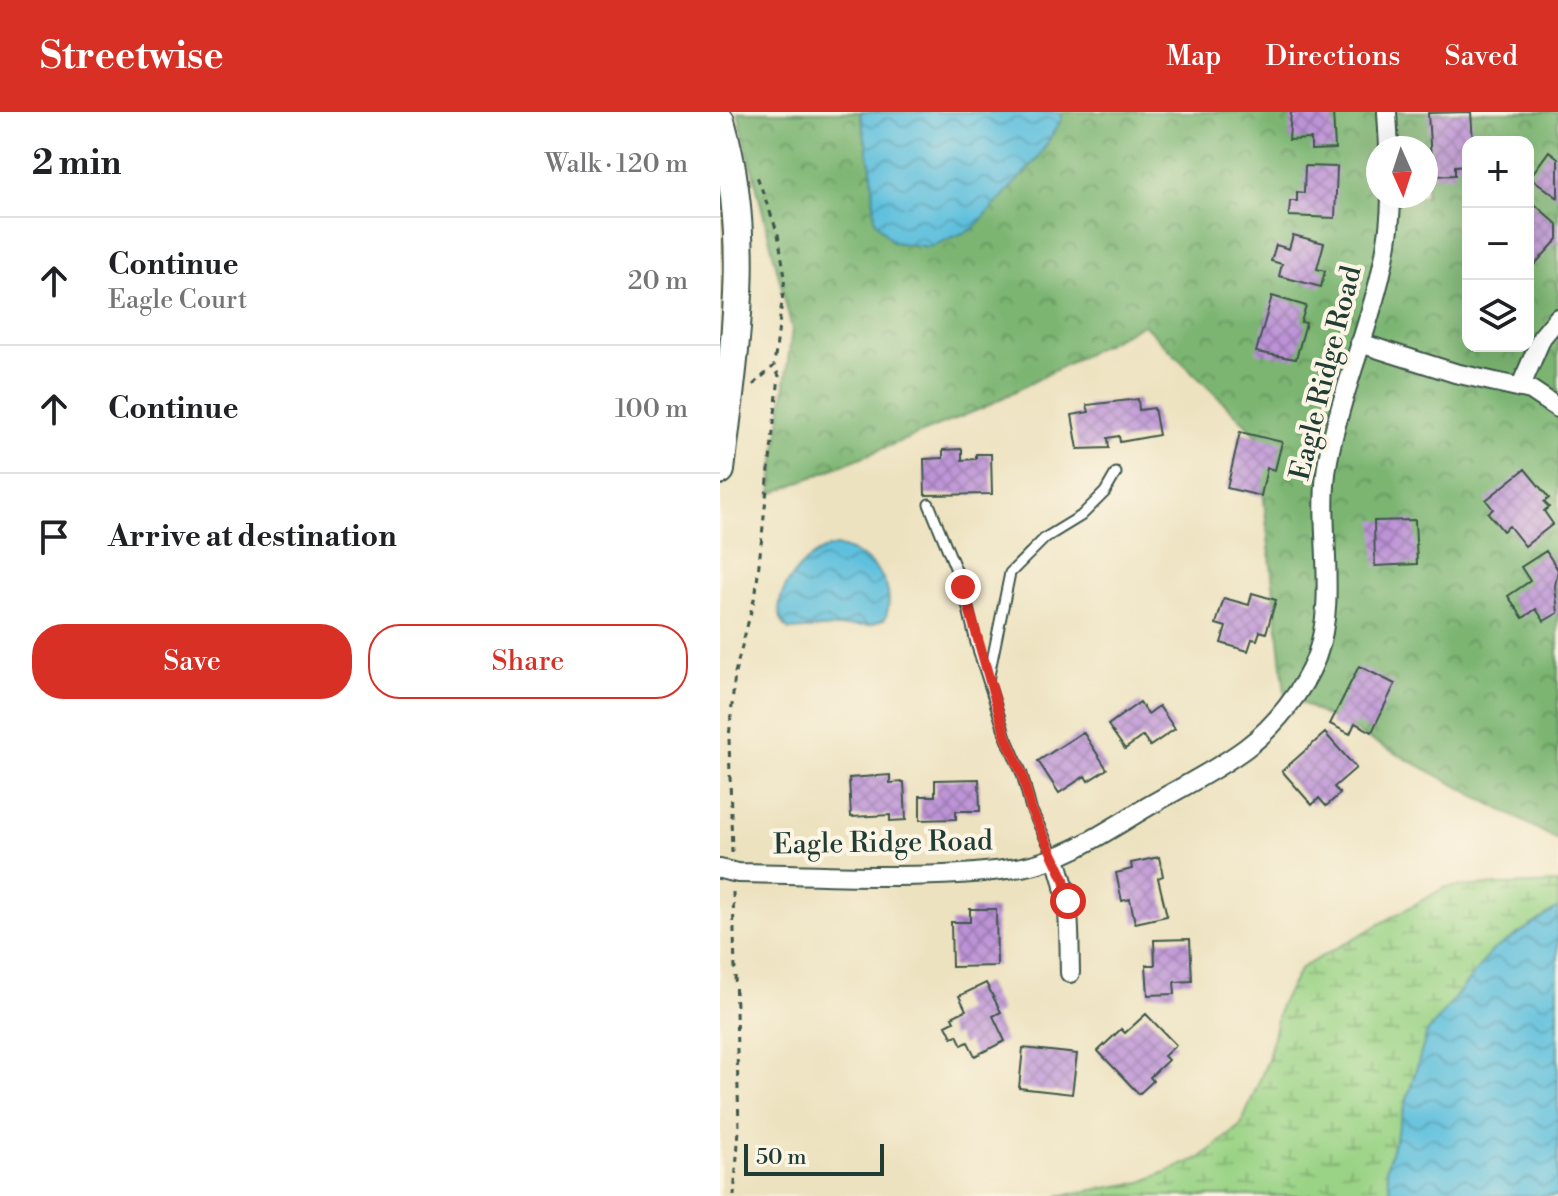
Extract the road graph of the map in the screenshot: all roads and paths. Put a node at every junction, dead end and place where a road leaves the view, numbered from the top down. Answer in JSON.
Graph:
{"nodes":[{"id":1,"x":1387,"y":112,"type":"edge"},
{"id":2,"x":720,"y":121,"type":"edge"},
{"id":3,"x":1388,"y":136,"type":"edge"},
{"id":4,"x":754,"y":164,"type":"dead end"},
{"id":5,"x":1390,"y":208,"type":"edge"},
{"id":6,"x":1558,"y":318,"type":"edge"},
{"id":7,"x":1360,"y":343,"type":"junction"},
{"id":8,"x":774,"y":366,"type":"junction"},
{"id":9,"x":750,"y":387,"type":"dead end"},
{"id":10,"x":1520,"y":388,"type":"junction"},
{"id":11,"x":1558,"y":408,"type":"edge"},
{"id":12,"x":720,"y":470,"type":"edge"},
{"id":13,"x":1116,"y":473,"type":"dead end"},
{"id":14,"x":929,"y":504,"type":"dead end"},
{"id":15,"x":988,"y":680,"type":"junction"},
{"id":16,"x":1055,"y":858,"type":"junction"},
{"id":17,"x":726,"y":870,"type":"edge"},
{"id":18,"x":1070,"y":973,"type":"dead end"},
{"id":19,"x":734,"y":1196,"type":"edge"}],
"edges":[{"from":1,"to":3,"type":"street"},
{"from":2,"to":12,"type":"main road"},
{"from":4,"to":8,"type":"path"},
{"from":5,"to":7,"type":"street","name":"Eagle Ridge Road"},
{"from":6,"to":10,"type":"street"},
{"from":7,"to":10,"type":"street"},
{"from":7,"to":16,"type":"street","name":"Eagle Ridge Road"},
{"from":8,"to":9,"type":"path"},
{"from":8,"to":17,"type":"path"},
{"from":10,"to":11,"type":"street"},
{"from":13,"to":15,"type":"lane"},
{"from":14,"to":15,"type":"lane"},
{"from":15,"to":16,"type":"lane"},
{"from":16,"to":17,"type":"street","name":"Eagle Ridge Road"},
{"from":16,"to":18,"type":"street"},
{"from":17,"to":19,"type":"path"}]}
